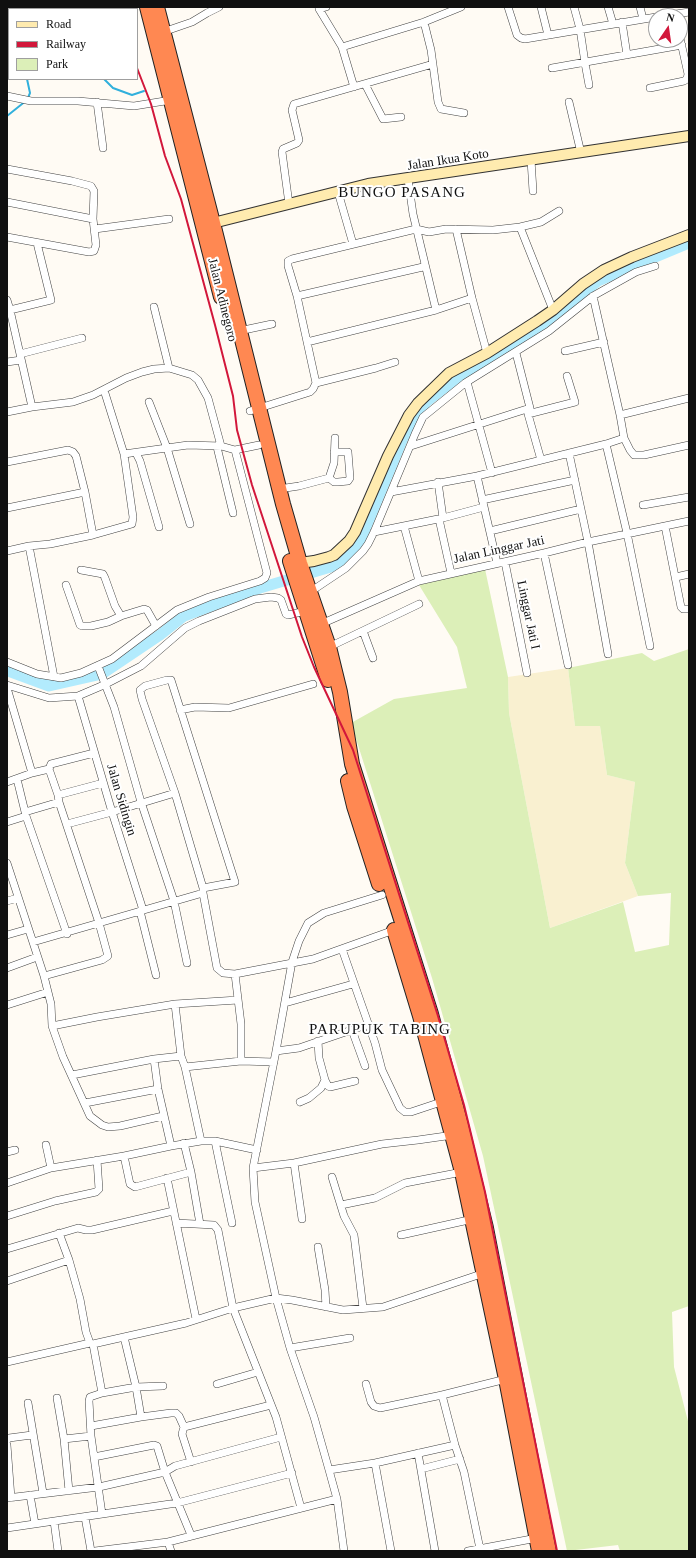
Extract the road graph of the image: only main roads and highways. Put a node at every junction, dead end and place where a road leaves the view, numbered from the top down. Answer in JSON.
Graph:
{"nodes":[{"id":1,"x":147,"y":7,"type":"edge"},
{"id":2,"x":157,"y":7,"type":"edge"},
{"id":3,"x":255,"y":410,"type":"junction"},
{"id":4,"x":275,"y":490,"type":"junction"},
{"id":5,"x":306,"y":591,"type":"junction"},
{"id":6,"x":348,"y":764,"type":"junction"},
{"id":7,"x":425,"y":1016,"type":"junction"},
{"id":8,"x":478,"y":1226,"type":"junction"},
{"id":9,"x":524,"y":1445,"type":"junction"},
{"id":10,"x":528,"y":1467,"type":"junction"},
{"id":11,"x":538,"y":1544,"type":"edge"},
{"id":12,"x":550,"y":1551,"type":"edge"}],
"edges":[{"from":1,"to":3,"type":"highway","name":"Jalan Adinegoro"},
{"from":2,"to":3,"type":"highway","name":"Jalan Adinegoro"},
{"from":3,"to":4,"type":"highway","name":"Jalan Adinegoro"},
{"from":3,"to":4,"type":"highway","name":"Jalan Adinegoro"},
{"from":4,"to":5,"type":"highway","name":"Jalan Adinegoro"},
{"from":5,"to":6,"type":"highway"},
{"from":5,"to":6,"type":"highway"},
{"from":6,"to":7,"type":"highway"},
{"from":6,"to":7,"type":"highway"},
{"from":7,"to":8,"type":"highway"},
{"from":7,"to":8,"type":"highway"},
{"from":8,"to":9,"type":"highway"},
{"from":8,"to":9,"type":"highway"},
{"from":9,"to":10,"type":"highway"},
{"from":10,"to":11,"type":"highway"},
{"from":10,"to":12,"type":"highway"}]}
